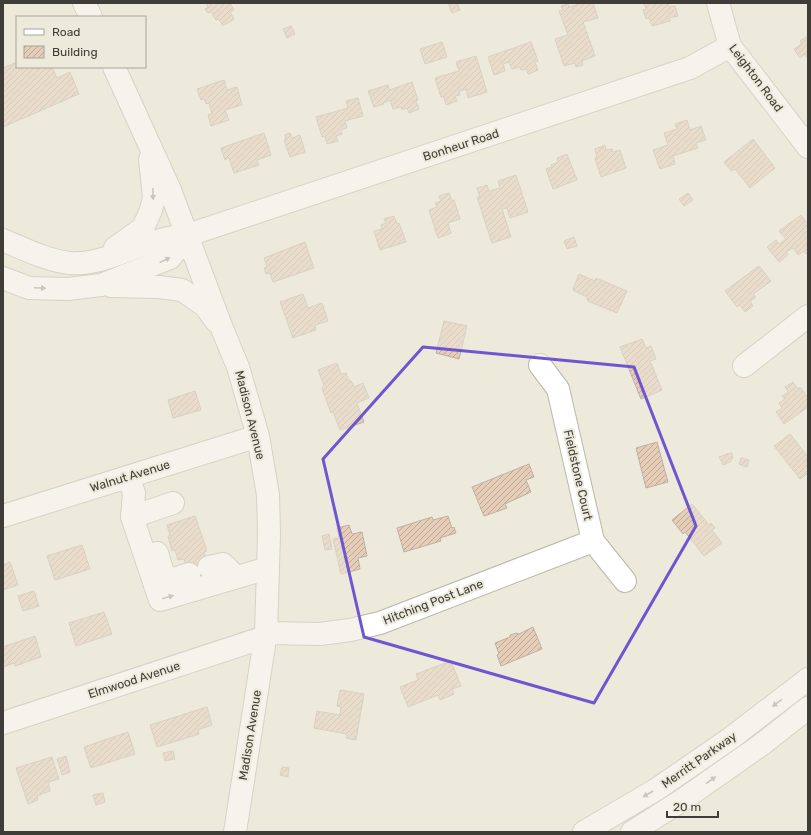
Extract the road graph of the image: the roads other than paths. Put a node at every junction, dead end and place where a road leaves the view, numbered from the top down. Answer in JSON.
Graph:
{"nodes":[{"id":1,"x":84,"y":3,"type":"edge"},
{"id":2,"x":718,"y":3,"type":"edge"},
{"id":3,"x":90,"y":16,"type":"edge"},
{"id":4,"x":730,"y":46,"type":"junction"},
{"id":5,"x":114,"y":68,"type":"edge"},
{"id":6,"x":149,"y":142,"type":"junction"},
{"id":7,"x":808,"y":146,"type":"edge"},
{"id":8,"x":188,"y":235,"type":"junction"},
{"id":9,"x":3,"y":240,"type":"edge"},
{"id":10,"x":90,"y":261,"type":"junction"},
{"id":11,"x":3,"y":278,"type":"edge"},
{"id":12,"x":101,"y":285,"type":"junction"},
{"id":13,"x":808,"y":316,"type":"edge"},
{"id":14,"x":223,"y":331,"type":"junction"},
{"id":15,"x":540,"y":365,"type":"dead end"},
{"id":16,"x":744,"y":366,"type":"dead end"},
{"id":17,"x":258,"y":436,"type":"junction"},
{"id":18,"x":128,"y":477,"type":"junction"},
{"id":19,"x":173,"y":503,"type":"dead end"},
{"id":20,"x":3,"y":516,"type":"edge"},
{"id":21,"x":132,"y":517,"type":"junction"},
{"id":22,"x":593,"y":541,"type":"junction"},
{"id":23,"x":268,"y":568,"type":"junction"},
{"id":24,"x":236,"y":577,"type":"junction"},
{"id":25,"x":625,"y":581,"type":"dead end"},
{"id":26,"x":266,"y":635,"type":"junction"},
{"id":27,"x":808,"y":679,"type":"edge"},
{"id":28,"x":808,"y":708,"type":"edge"},
{"id":29,"x":3,"y":723,"type":"edge"},
{"id":30,"x":235,"y":832,"type":"edge"},
{"id":31,"x":584,"y":832,"type":"edge"},
{"id":32,"x":632,"y":832,"type":"edge"}],
"edges":[{"from":1,"to":3,"type":"main road"},
{"from":2,"to":4,"type":"main road","name":"Leighton Road"},
{"from":4,"to":7,"type":"main road","name":"Leighton Road"},
{"from":4,"to":8,"type":"main road","name":"Bonheur Road"},
{"from":5,"to":6,"type":"main road","name":"Madison Avenue"},
{"from":6,"to":8,"type":"main road","name":"Madison Avenue"},
{"from":6,"to":10,"type":"main road","one_way":true},
{"from":8,"to":10,"type":"main road","name":"Bonheur Road"},
{"from":12,"to":8,"type":"main road","one_way":true},
{"from":8,"to":14,"type":"main road","name":"Madison Avenue"},
{"from":9,"to":10,"type":"main road","name":"Bonheur Road"},
{"from":11,"to":12,"type":"main road","one_way":true},
{"from":12,"to":14,"type":"main road"},
{"from":13,"to":16,"type":"main road"},
{"from":14,"to":17,"type":"main road","name":"Madison Avenue"},
{"from":15,"to":22,"type":"main road","name":"Fieldstone Court"},
{"from":17,"to":18,"type":"main road","name":"Walnut Avenue"},
{"from":17,"to":23,"type":"main road","name":"Madison Avenue"},
{"from":18,"to":20,"type":"main road","name":"Walnut Avenue"},
{"from":18,"to":21,"type":"main road"},
{"from":19,"to":21,"type":"main road"},
{"from":21,"to":24,"type":"main road"},
{"from":21,"to":24,"type":"main road","one_way":true},
{"from":22,"to":25,"type":"main road","name":"Fieldstone Court"},
{"from":22,"to":26,"type":"main road","name":"Hitching Post Lane"},
{"from":23,"to":24,"type":"main road"},
{"from":23,"to":26,"type":"main road","name":"Madison Avenue"},
{"from":26,"to":29,"type":"main road","name":"Elmwood Avenue"},
{"from":26,"to":30,"type":"main road","name":"Madison Avenue"},
{"from":27,"to":31,"type":"main road","name":"Merritt Parkway","one_way":true},
{"from":32,"to":28,"type":"main road","name":"Merritt Parkway","one_way":true}]}
